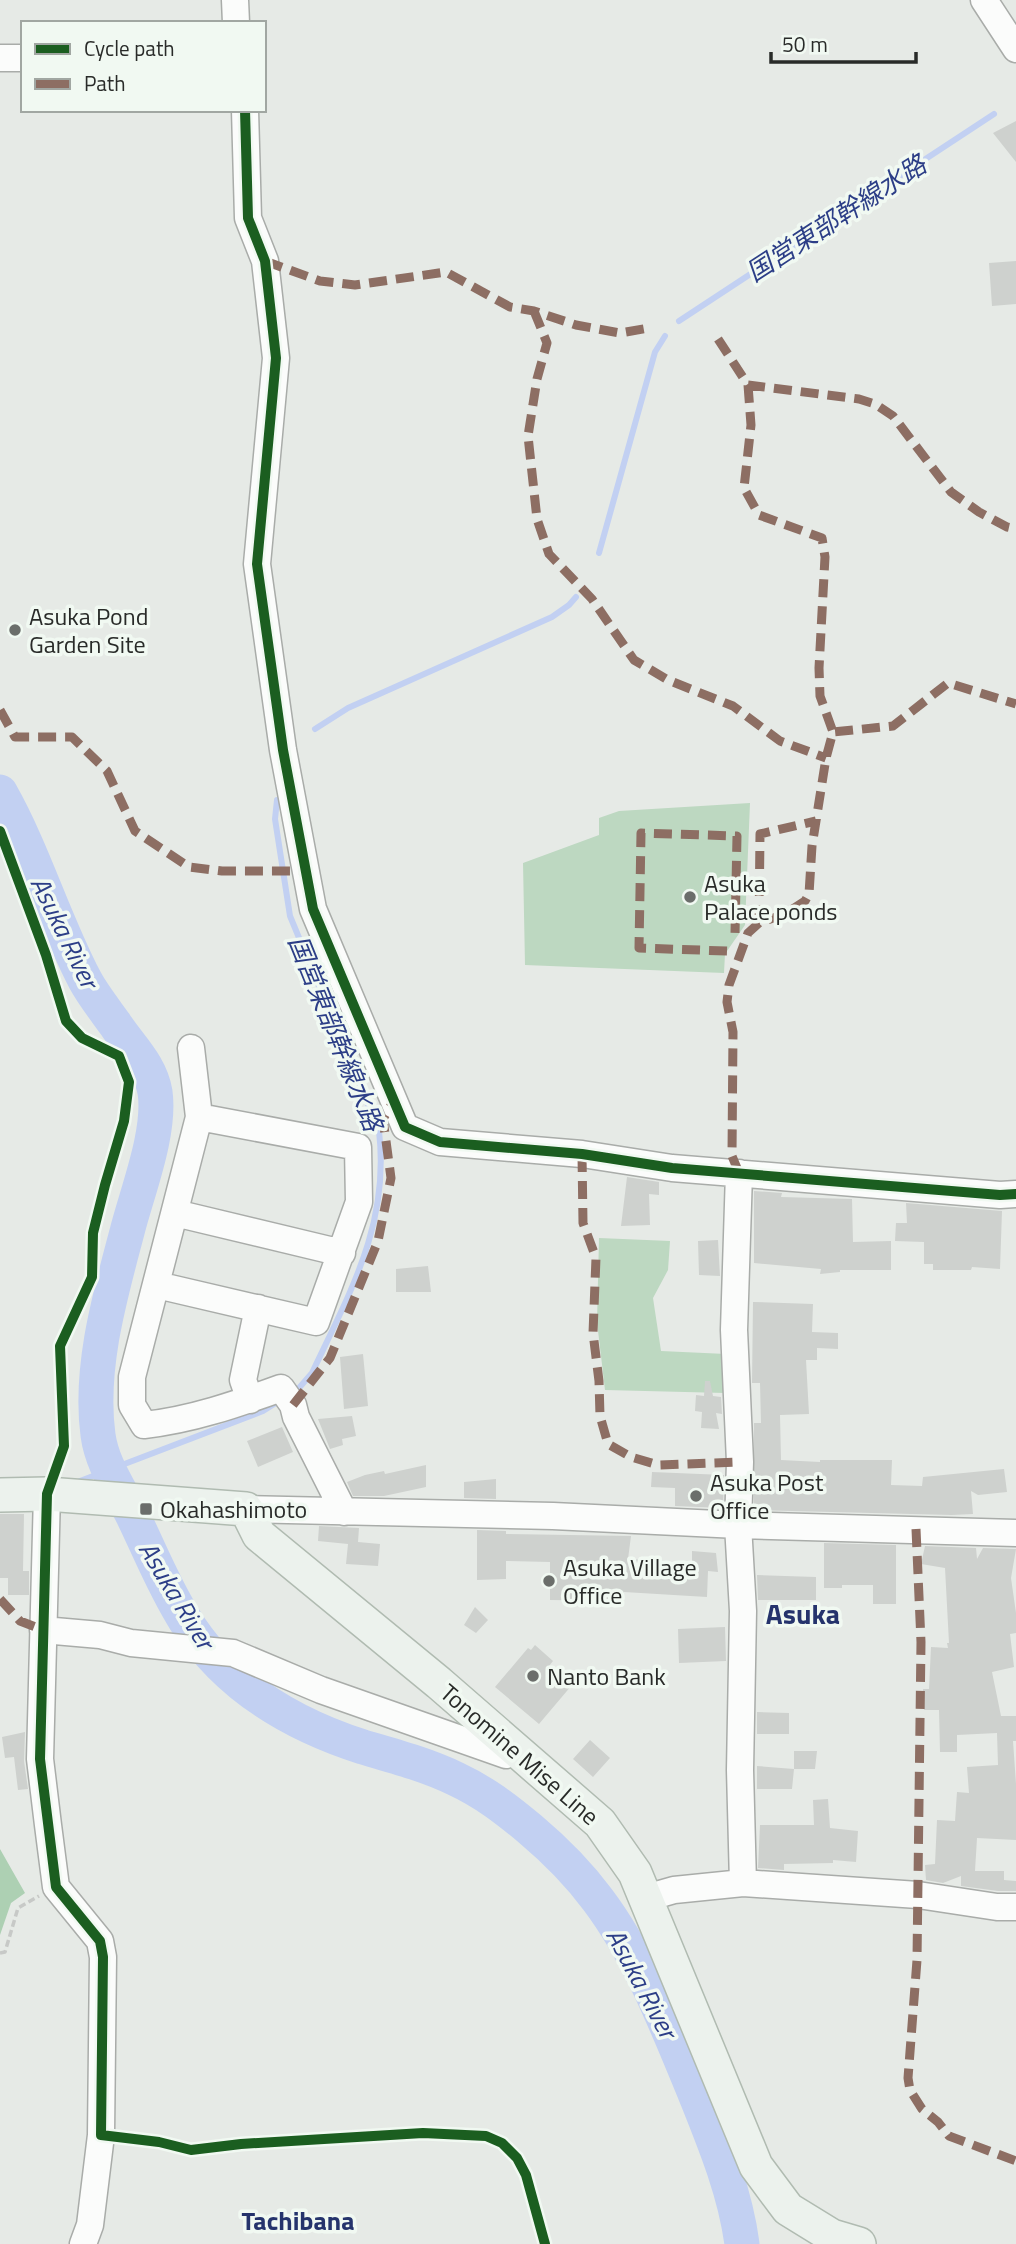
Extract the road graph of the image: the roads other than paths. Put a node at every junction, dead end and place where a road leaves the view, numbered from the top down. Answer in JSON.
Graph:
{"nodes":[{"id":1,"x":235,"y":0,"type":"edge"},
{"id":2,"x":984,"y":0,"type":"edge"},
{"id":3,"x":236,"y":21,"type":"edge"},
{"id":4,"x":1016,"y":49,"type":"edge"},
{"id":5,"x":0,"y":58,"type":"edge"},
{"id":6,"x":21,"y":58,"type":"edge"},
{"id":7,"x":245,"y":112,"type":"edge"},
{"id":8,"x":191,"y":1048,"type":"dead end"},
{"id":9,"x":199,"y":1117,"type":"junction"},
{"id":10,"x":739,"y":1173,"type":"junction"},
{"id":11,"x":1016,"y":1194,"type":"edge"},
{"id":12,"x":175,"y":1213,"type":"junction"},
{"id":13,"x":342,"y":1253,"type":"junction"},
{"id":14,"x":156,"y":1285,"type":"junction"},
{"id":15,"x":258,"y":1308,"type":"junction"},
{"id":16,"x":250,"y":1399,"type":"junction"},
{"id":17,"x":47,"y":1494,"type":"junction"},
{"id":18,"x":0,"y":1495,"type":"edge"},
{"id":19,"x":246,"y":1509,"type":"junction"},
{"id":20,"x":344,"y":1512,"type":"junction"},
{"id":21,"x":738,"y":1525,"type":"junction"},
{"id":22,"x":1016,"y":1533,"type":"edge"},
{"id":23,"x":43,"y":1630,"type":"junction"},
{"id":24,"x":517,"y":1750,"type":"junction"},
{"id":25,"x":743,"y":1883,"type":"junction"},
{"id":26,"x":646,"y":1898,"type":"junction"},
{"id":27,"x":1016,"y":1907,"type":"edge"},
{"id":28,"x":83,"y":2244,"type":"edge"},
{"id":29,"x":859,"y":2244,"type":"edge"}],
"edges":[{"from":1,"to":3,"type":"street"},
{"from":2,"to":4,"type":"street"},
{"from":5,"to":6,"type":"street"},
{"from":7,"to":10,"type":"street"},
{"from":8,"to":9,"type":"street"},
{"from":9,"to":12,"type":"street"},
{"from":9,"to":13,"type":"street"},
{"from":10,"to":11,"type":"street"},
{"from":10,"to":21,"type":"street"},
{"from":12,"to":13,"type":"street"},
{"from":12,"to":14,"type":"street"},
{"from":13,"to":15,"type":"street"},
{"from":14,"to":15,"type":"street"},
{"from":14,"to":16,"type":"street"},
{"from":15,"to":16,"type":"street"},
{"from":16,"to":20,"type":"street"},
{"from":17,"to":18,"type":"main road"},
{"from":17,"to":19,"type":"main road"},
{"from":17,"to":23,"type":"street"},
{"from":19,"to":20,"type":"street"},
{"from":19,"to":24,"type":"main road","name":"Tonomine Mise Line"},
{"from":20,"to":21,"type":"street"},
{"from":21,"to":22,"type":"street"},
{"from":21,"to":25,"type":"street"},
{"from":23,"to":24,"type":"street"},
{"from":23,"to":28,"type":"street"},
{"from":24,"to":26,"type":"main road","name":"Tonomine Mise Line"},
{"from":25,"to":26,"type":"street"},
{"from":25,"to":27,"type":"street"},
{"from":26,"to":29,"type":"main road","name":"Tonomine Mise Line"}]}
